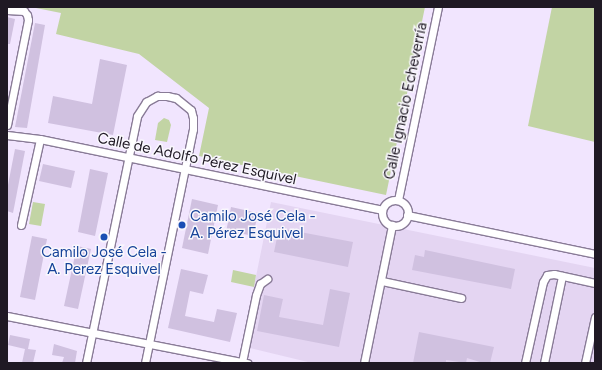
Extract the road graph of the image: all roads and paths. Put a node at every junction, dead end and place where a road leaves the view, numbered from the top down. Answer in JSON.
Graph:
{"nodes":[{"id":1,"x":438,"y":7,"type":"edge"},
{"id":2,"x":7,"y":10,"type":"edge"},
{"id":3,"x":7,"y":125,"type":"edge"},
{"id":4,"x":7,"y":135,"type":"edge"},
{"id":5,"x":40,"y":139,"type":"junction"},
{"id":6,"x":129,"y":158,"type":"junction"},
{"id":7,"x":185,"y":169,"type":"junction"},
{"id":8,"x":398,"y":200,"type":"junction"},
{"id":9,"x":382,"y":210,"type":"junction"},
{"id":10,"x":407,"y":215,"type":"junction"},
{"id":11,"x":21,"y":225,"type":"dead end"},
{"id":12,"x":392,"y":225,"type":"junction"},
{"id":13,"x":595,"y":254,"type":"edge"},
{"id":14,"x":562,"y":276,"type":"junction"},
{"id":15,"x":267,"y":278,"type":"dead end"},
{"id":16,"x":382,"y":281,"type":"junction"},
{"id":17,"x":595,"y":283,"type":"edge"},
{"id":18,"x":461,"y":298,"type":"dead end"},
{"id":19,"x":7,"y":316,"type":"edge"},
{"id":20,"x":595,"y":317,"type":"edge"},
{"id":21,"x":92,"y":332,"type":"junction"},
{"id":22,"x":149,"y":343,"type":"junction"},
{"id":23,"x":244,"y":362,"type":"edge"},
{"id":24,"x":86,"y":363,"type":"edge"},
{"id":25,"x":145,"y":363,"type":"edge"},
{"id":26,"x":364,"y":363,"type":"edge"},
{"id":27,"x":525,"y":363,"type":"edge"},
{"id":28,"x":544,"y":363,"type":"edge"},
{"id":29,"x":585,"y":363,"type":"edge"}],
"edges":[{"from":1,"to":8,"type":"street","name":"Calle Ignacio Echeverría"},
{"from":2,"to":3,"type":"street"},
{"from":4,"to":5,"type":"street","name":"Calle de Adolfo Pérez Esquivel"},
{"from":5,"to":6,"type":"street","name":"Calle de Adolfo Pérez Esquivel"},
{"from":5,"to":11,"type":"street"},
{"from":6,"to":7,"type":"street","name":"Calle de Adolfo Pérez Esquivel"},
{"from":6,"to":7,"type":"street"},
{"from":6,"to":21,"type":"street"},
{"from":7,"to":9,"type":"street","name":"Calle de Adolfo Pérez Esquivel"},
{"from":7,"to":22,"type":"street"},
{"from":8,"to":9,"type":"street"},
{"from":8,"to":10,"type":"street"},
{"from":9,"to":12,"type":"street"},
{"from":10,"to":12,"type":"street"},
{"from":10,"to":13,"type":"street"},
{"from":12,"to":16,"type":"street"},
{"from":14,"to":17,"type":"street"},
{"from":14,"to":27,"type":"street"},
{"from":14,"to":28,"type":"street"},
{"from":15,"to":23,"type":"street"},
{"from":16,"to":18,"type":"street"},
{"from":16,"to":26,"type":"street"},
{"from":19,"to":21,"type":"street"},
{"from":20,"to":29,"type":"street"},
{"from":21,"to":22,"type":"street"},
{"from":21,"to":24,"type":"street"},
{"from":22,"to":23,"type":"street"},
{"from":22,"to":25,"type":"street"}]}
